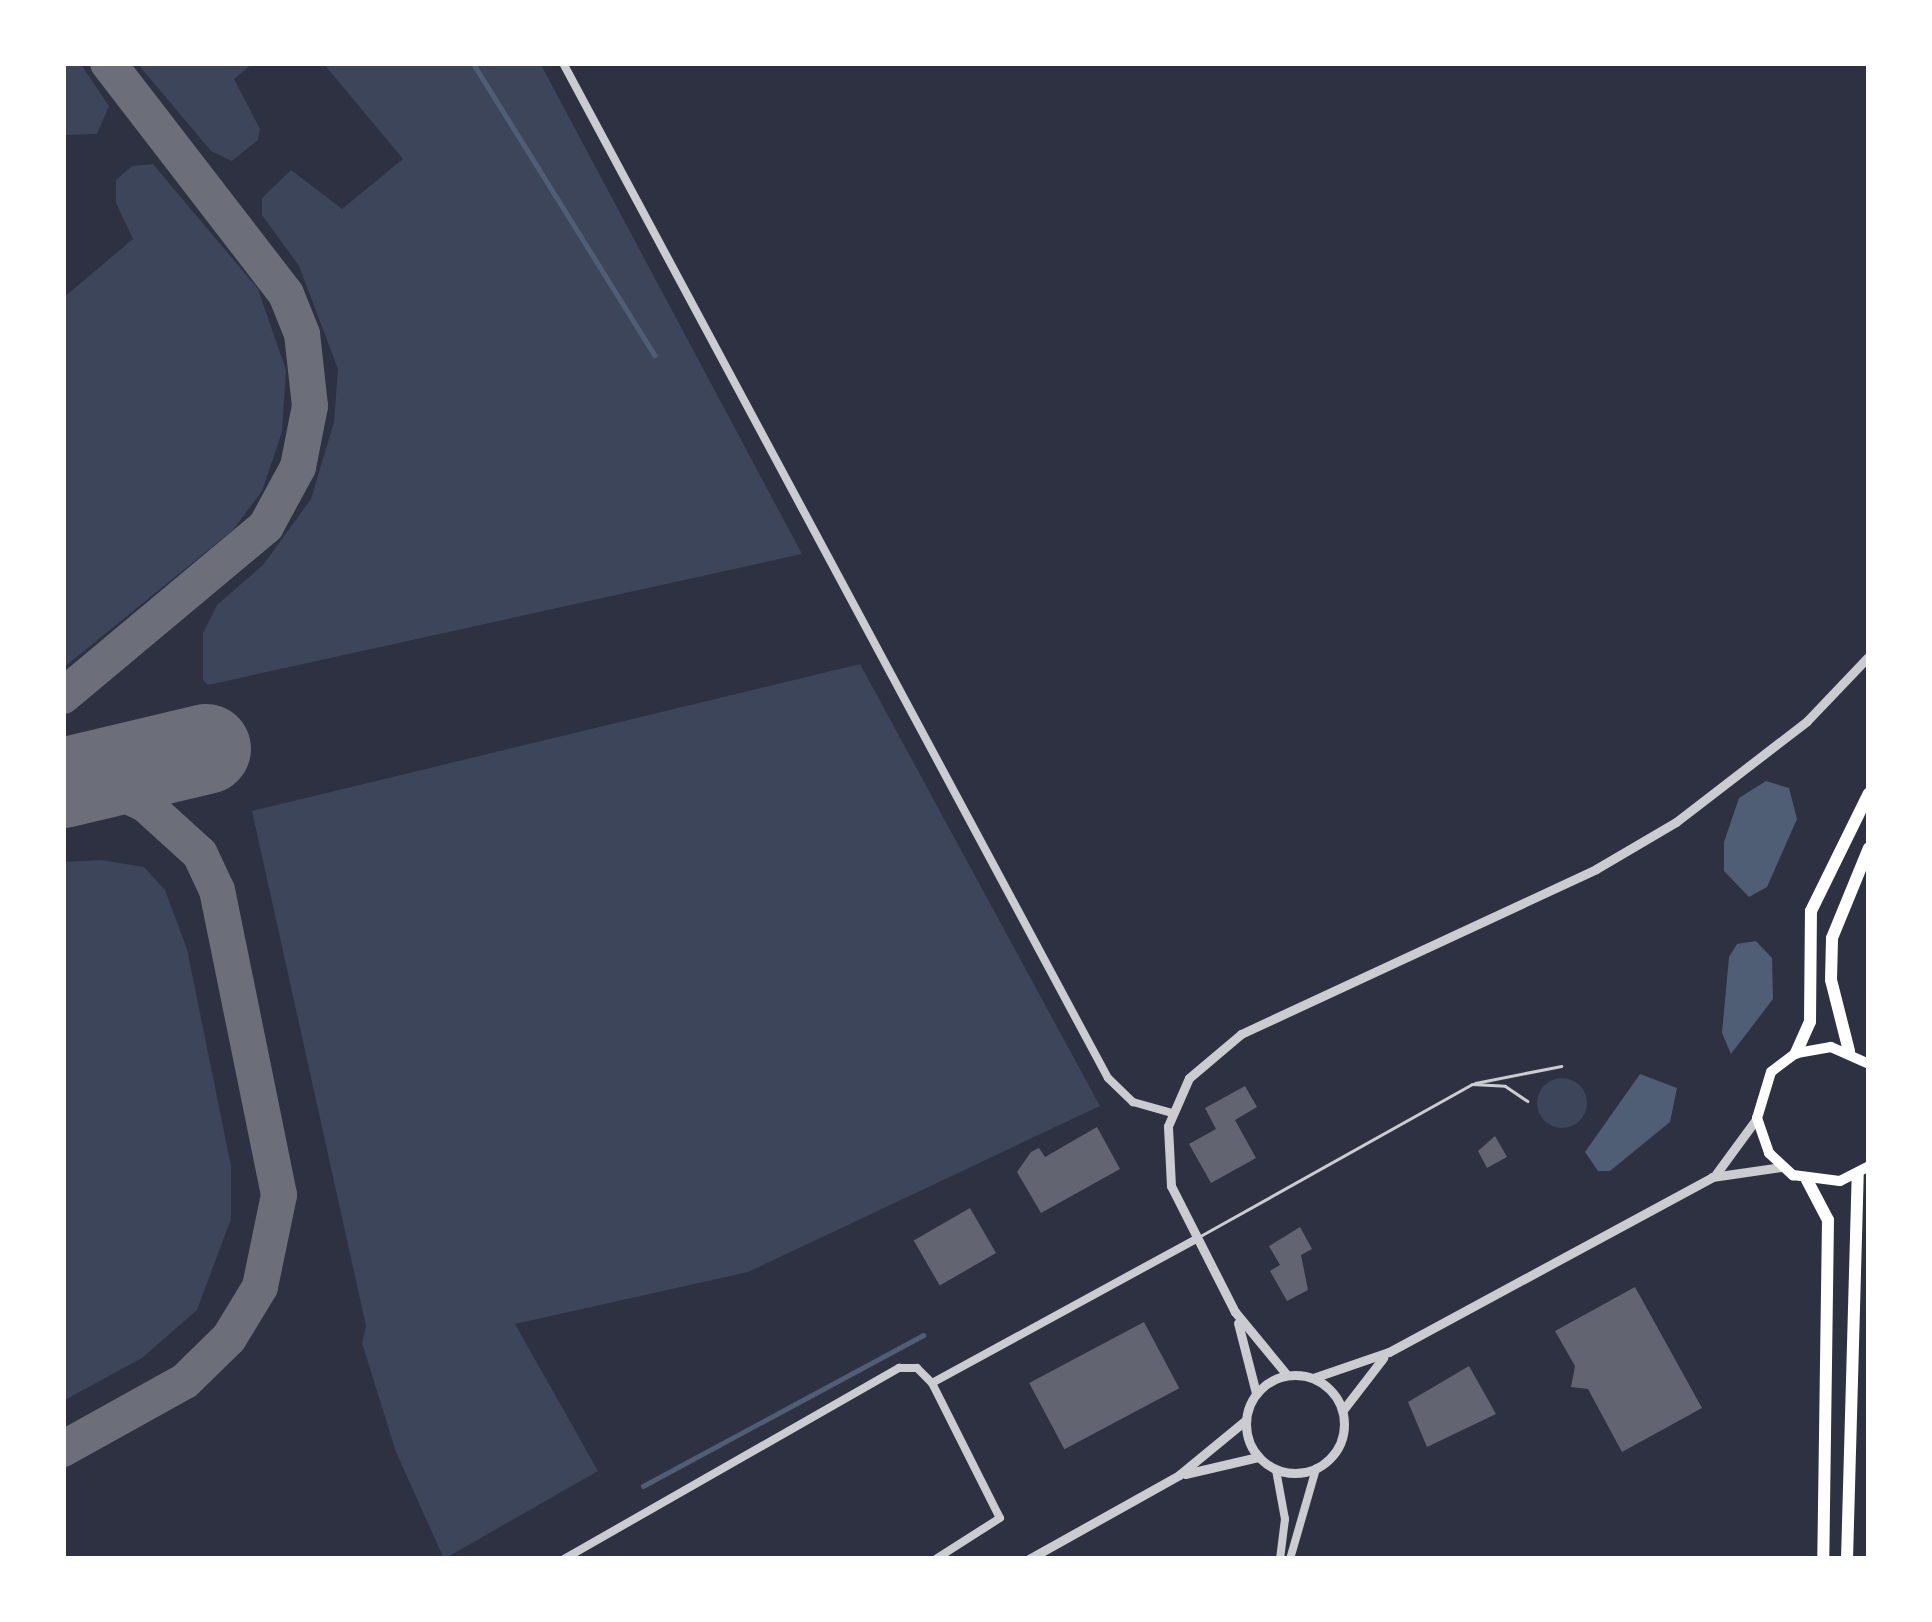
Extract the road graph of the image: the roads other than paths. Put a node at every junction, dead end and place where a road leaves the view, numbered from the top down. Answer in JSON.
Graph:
{"nodes":[{"id":1,"x":562,"y":63,"type":"edge"},
{"id":2,"x":1869,"y":656,"type":"edge"},
{"id":3,"x":1869,"y":793,"type":"edge"},
{"id":4,"x":1869,"y":848,"type":"edge"},
{"id":5,"x":1849,"y":1051,"type":"junction"},
{"id":6,"x":1796,"y":1053,"type":"junction"},
{"id":7,"x":1869,"y":1064,"type":"edge"},
{"id":8,"x":1561,"y":1066,"type":"dead end"},
{"id":9,"x":1472,"y":1084,"type":"junction"},
{"id":10,"x":1527,"y":1101,"type":"dead end"},
{"id":11,"x":1172,"y":1113,"type":"junction"},
{"id":12,"x":1757,"y":1118,"type":"junction"},
{"id":13,"x":1781,"y":1167,"type":"junction"},
{"id":14,"x":1864,"y":1170,"type":"edge"},
{"id":15,"x":1712,"y":1177,"type":"junction"},
{"id":16,"x":1807,"y":1180,"type":"junction"},
{"id":17,"x":1196,"y":1239,"type":"junction"},
{"id":18,"x":1235,"y":1312,"type":"junction"},
{"id":19,"x":1389,"y":1352,"type":"junction"},
{"id":20,"x":1287,"y":1375,"type":"junction"},
{"id":21,"x":1313,"y":1378,"type":"junction"},
{"id":22,"x":932,"y":1383,"type":"junction"},
{"id":23,"x":1256,"y":1393,"type":"junction"},
{"id":24,"x":1342,"y":1410,"type":"junction"},
{"id":25,"x":1246,"y":1420,"type":"junction"},
{"id":26,"x":1258,"y":1457,"type":"junction"},
{"id":27,"x":1316,"y":1469,"type":"junction"},
{"id":28,"x":1276,"y":1470,"type":"junction"},
{"id":29,"x":1179,"y":1475,"type":"junction"},
{"id":30,"x":564,"y":1559,"type":"edge"},
{"id":31,"x":936,"y":1559,"type":"edge"},
{"id":32,"x":1029,"y":1559,"type":"edge"},
{"id":33,"x":1280,"y":1559,"type":"edge"},
{"id":34,"x":1290,"y":1559,"type":"edge"},
{"id":35,"x":1822,"y":1559,"type":"edge"},
{"id":36,"x":1846,"y":1559,"type":"edge"}],
"edges":[{"from":1,"to":11,"type":"street"},
{"from":2,"to":11,"type":"street"},
{"from":3,"to":6,"type":"highway"},
{"from":4,"to":5,"type":"highway"},
{"from":5,"to":6,"type":"main road"},
{"from":5,"to":7,"type":"main road"},
{"from":6,"to":12,"type":"main road"},
{"from":8,"to":9,"type":"lane"},
{"from":9,"to":10,"type":"lane"},
{"from":9,"to":17,"type":"lane"},
{"from":11,"to":17,"type":"street"},
{"from":12,"to":13,"type":"main road"},
{"from":12,"to":15,"type":"street"},
{"from":13,"to":15,"type":"street"},
{"from":13,"to":16,"type":"main road"},
{"from":14,"to":16,"type":"main road"},
{"from":14,"to":36,"type":"highway"},
{"from":15,"to":19,"type":"street"},
{"from":16,"to":35,"type":"highway"},
{"from":17,"to":18,"type":"street"},
{"from":17,"to":22,"type":"street"},
{"from":18,"to":20,"type":"street"},
{"from":18,"to":23,"type":"street"},
{"from":19,"to":21,"type":"street"},
{"from":19,"to":24,"type":"street"},
{"from":20,"to":21,"type":"street"},
{"from":20,"to":23,"type":"street"},
{"from":21,"to":24,"type":"street"},
{"from":22,"to":30,"type":"street"},
{"from":22,"to":31,"type":"street"},
{"from":23,"to":25,"type":"street"},
{"from":24,"to":27,"type":"street"},
{"from":25,"to":26,"type":"street"},
{"from":25,"to":29,"type":"street"},
{"from":26,"to":28,"type":"street"},
{"from":26,"to":29,"type":"street"},
{"from":27,"to":28,"type":"street"},
{"from":27,"to":34,"type":"street"},
{"from":28,"to":33,"type":"street"},
{"from":29,"to":32,"type":"street"}]}
